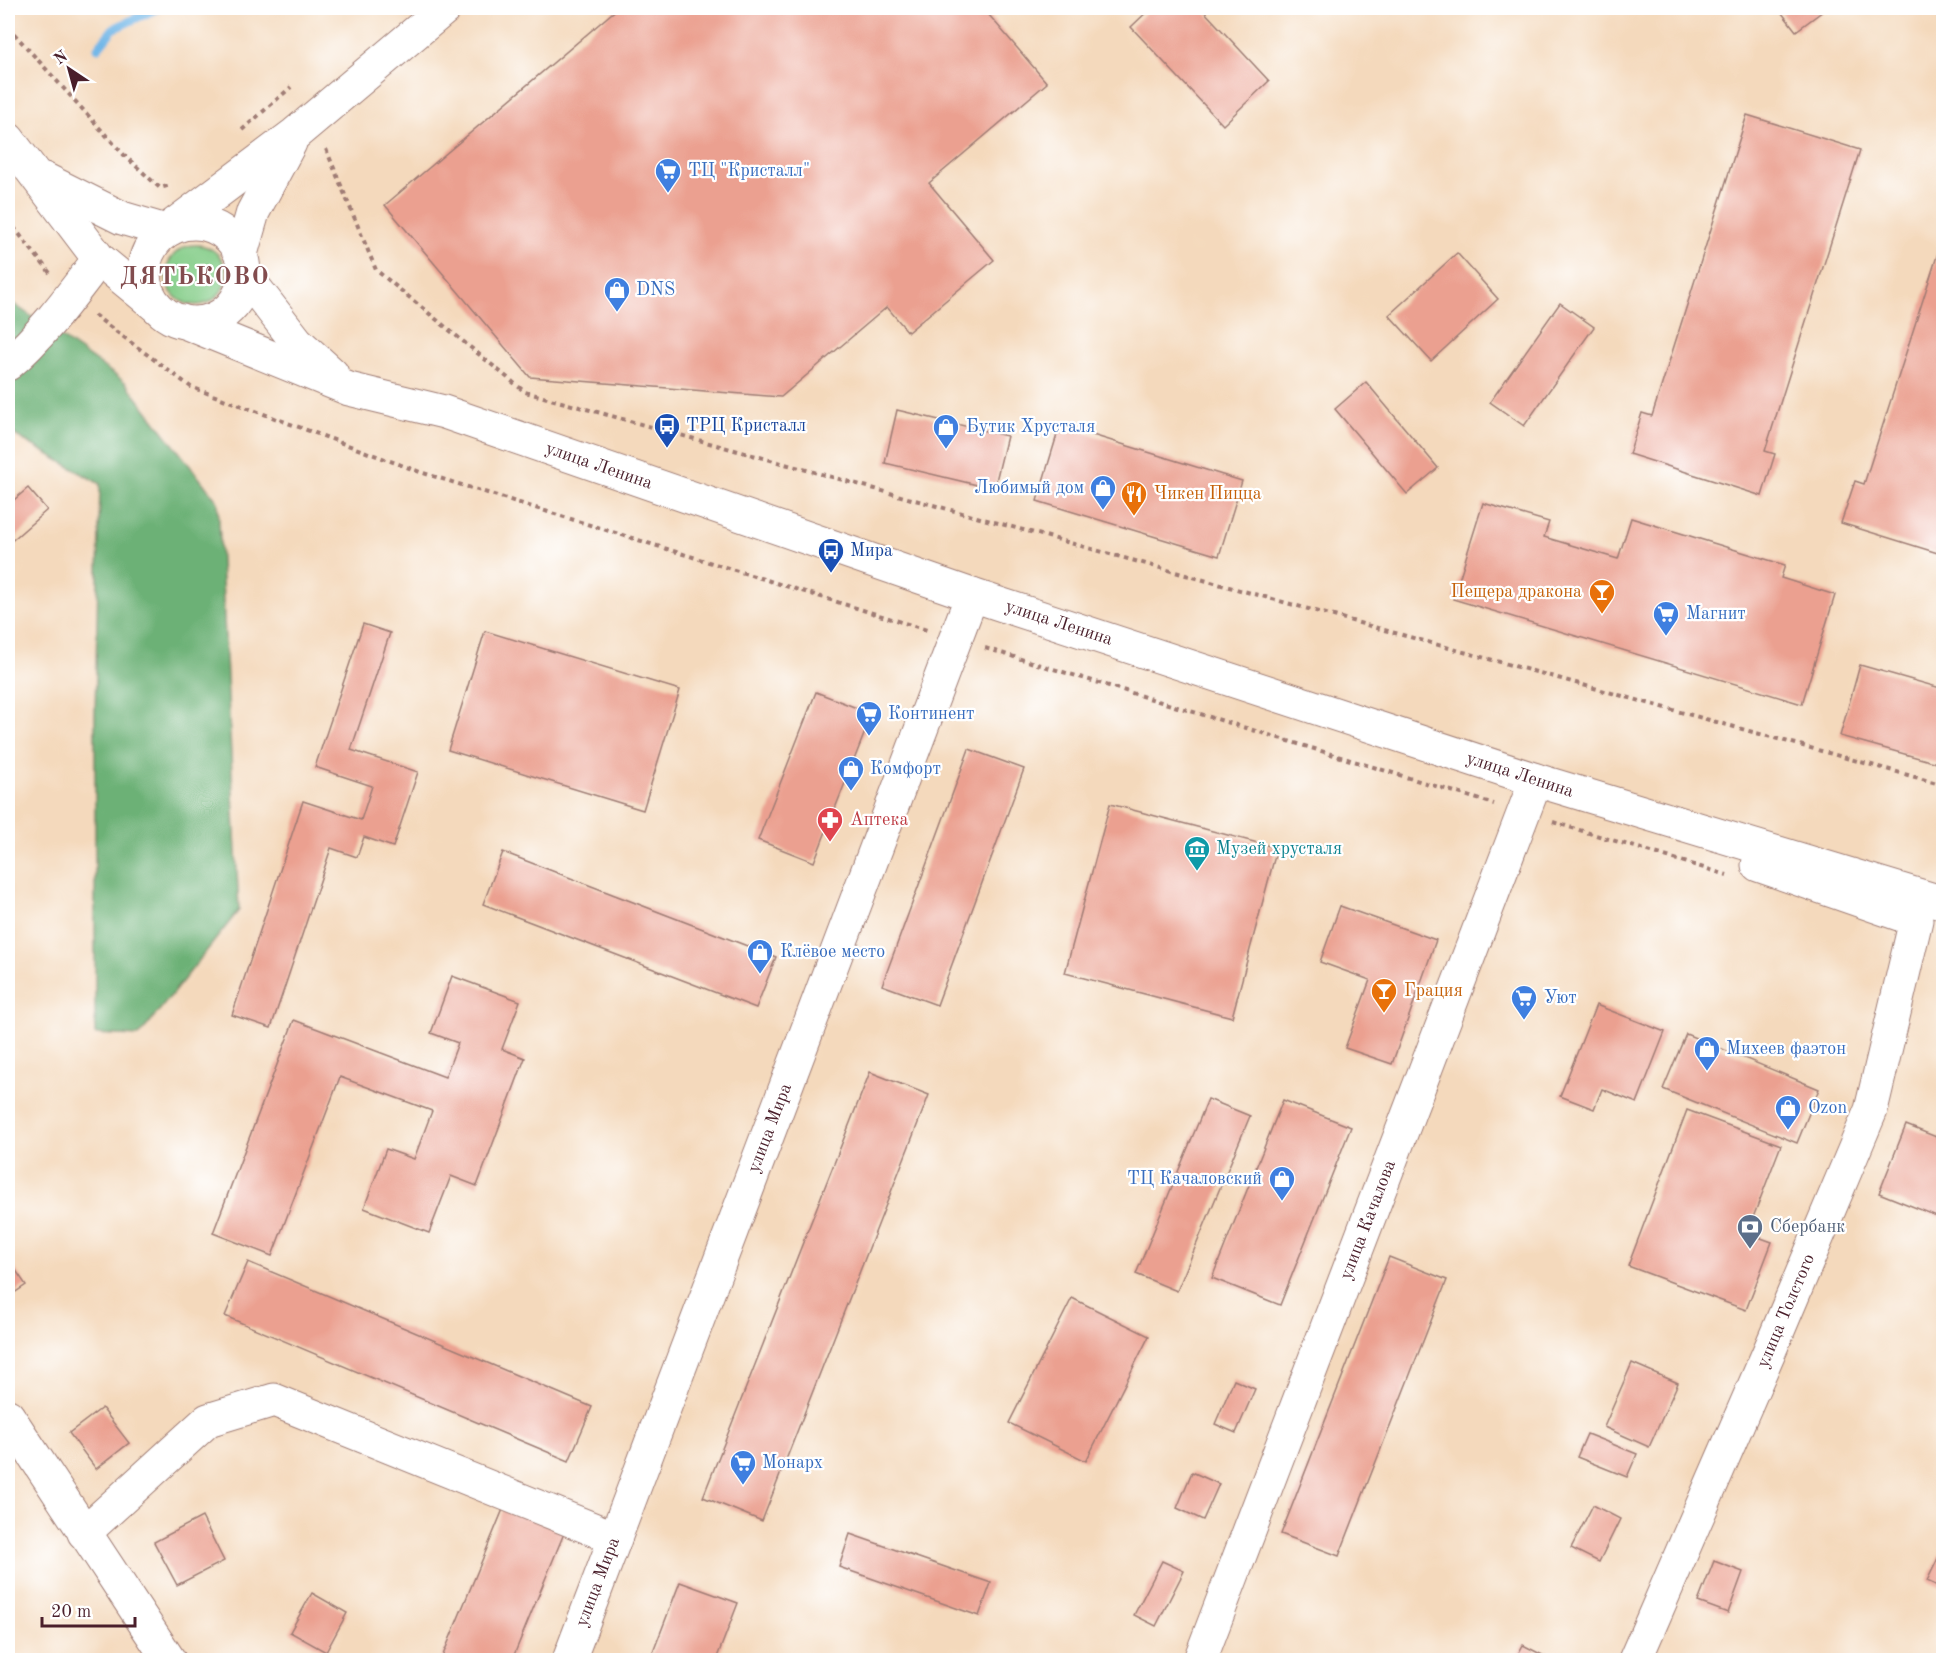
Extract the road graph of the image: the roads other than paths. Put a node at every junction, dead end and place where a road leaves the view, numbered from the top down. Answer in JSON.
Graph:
{"nodes":[{"id":1,"x":445,"y":8,"type":"edge"},
{"id":2,"x":295,"y":134,"type":"junction"},
{"id":3,"x":8,"y":140,"type":"edge"},
{"id":4,"x":37,"y":176,"type":"junction"},
{"id":5,"x":166,"y":231,"type":"junction"},
{"id":6,"x":99,"y":259,"type":"junction"},
{"id":7,"x":242,"y":264,"type":"junction"},
{"id":8,"x":168,"y":313,"type":"junction"},
{"id":9,"x":8,"y":364,"type":"edge"},
{"id":10,"x":349,"y":389,"type":"junction"},
{"id":11,"x":972,"y":595,"type":"junction"},
{"id":12,"x":1536,"y":780,"type":"junction"},
{"id":13,"x":1764,"y":850,"type":"junction"},
{"id":14,"x":1944,"y":903,"type":"edge"},
{"id":15,"x":8,"y":1416,"type":"edge"},
{"id":16,"x":84,"y":1533,"type":"junction"},
{"id":17,"x":615,"y":1538,"type":"junction"},
{"id":18,"x":169,"y":1660,"type":"edge"},
{"id":19,"x":569,"y":1660,"type":"edge"},
{"id":20,"x":1200,"y":1660,"type":"edge"},
{"id":21,"x":1635,"y":1660,"type":"edge"}],
"edges":[{"from":1,"to":2,"type":"street"},
{"from":2,"to":5,"type":"street"},
{"from":2,"to":7,"type":"street"},
{"from":3,"to":4,"type":"street","name":"улица Ленина"},
{"from":4,"to":5,"type":"street"},
{"from":4,"to":6,"type":"street","name":"улица Ленина"},
{"from":5,"to":7,"type":"street"},
{"from":5,"to":8,"type":"street"},
{"from":6,"to":8,"type":"street","name":"улица Ленина"},
{"from":6,"to":9,"type":"street"},
{"from":7,"to":8,"type":"street"},
{"from":7,"to":10,"type":"street"},
{"from":8,"to":10,"type":"street","name":"улица Ленина"},
{"from":10,"to":11,"type":"street","name":"улица Ленина"},
{"from":11,"to":12,"type":"street","name":"улица Ленина"},
{"from":11,"to":17,"type":"street","name":"улица Мира"},
{"from":12,"to":13,"type":"street","name":"улица Ленина"},
{"from":12,"to":20,"type":"street","name":"улица Качалова"},
{"from":13,"to":14,"type":"street","name":"улица Ленина"},
{"from":13,"to":21,"type":"street","name":"улица Толстого"},
{"from":15,"to":16,"type":"street"},
{"from":16,"to":17,"type":"street"},
{"from":16,"to":18,"type":"street"},
{"from":17,"to":19,"type":"street","name":"улица Мира"}]}
